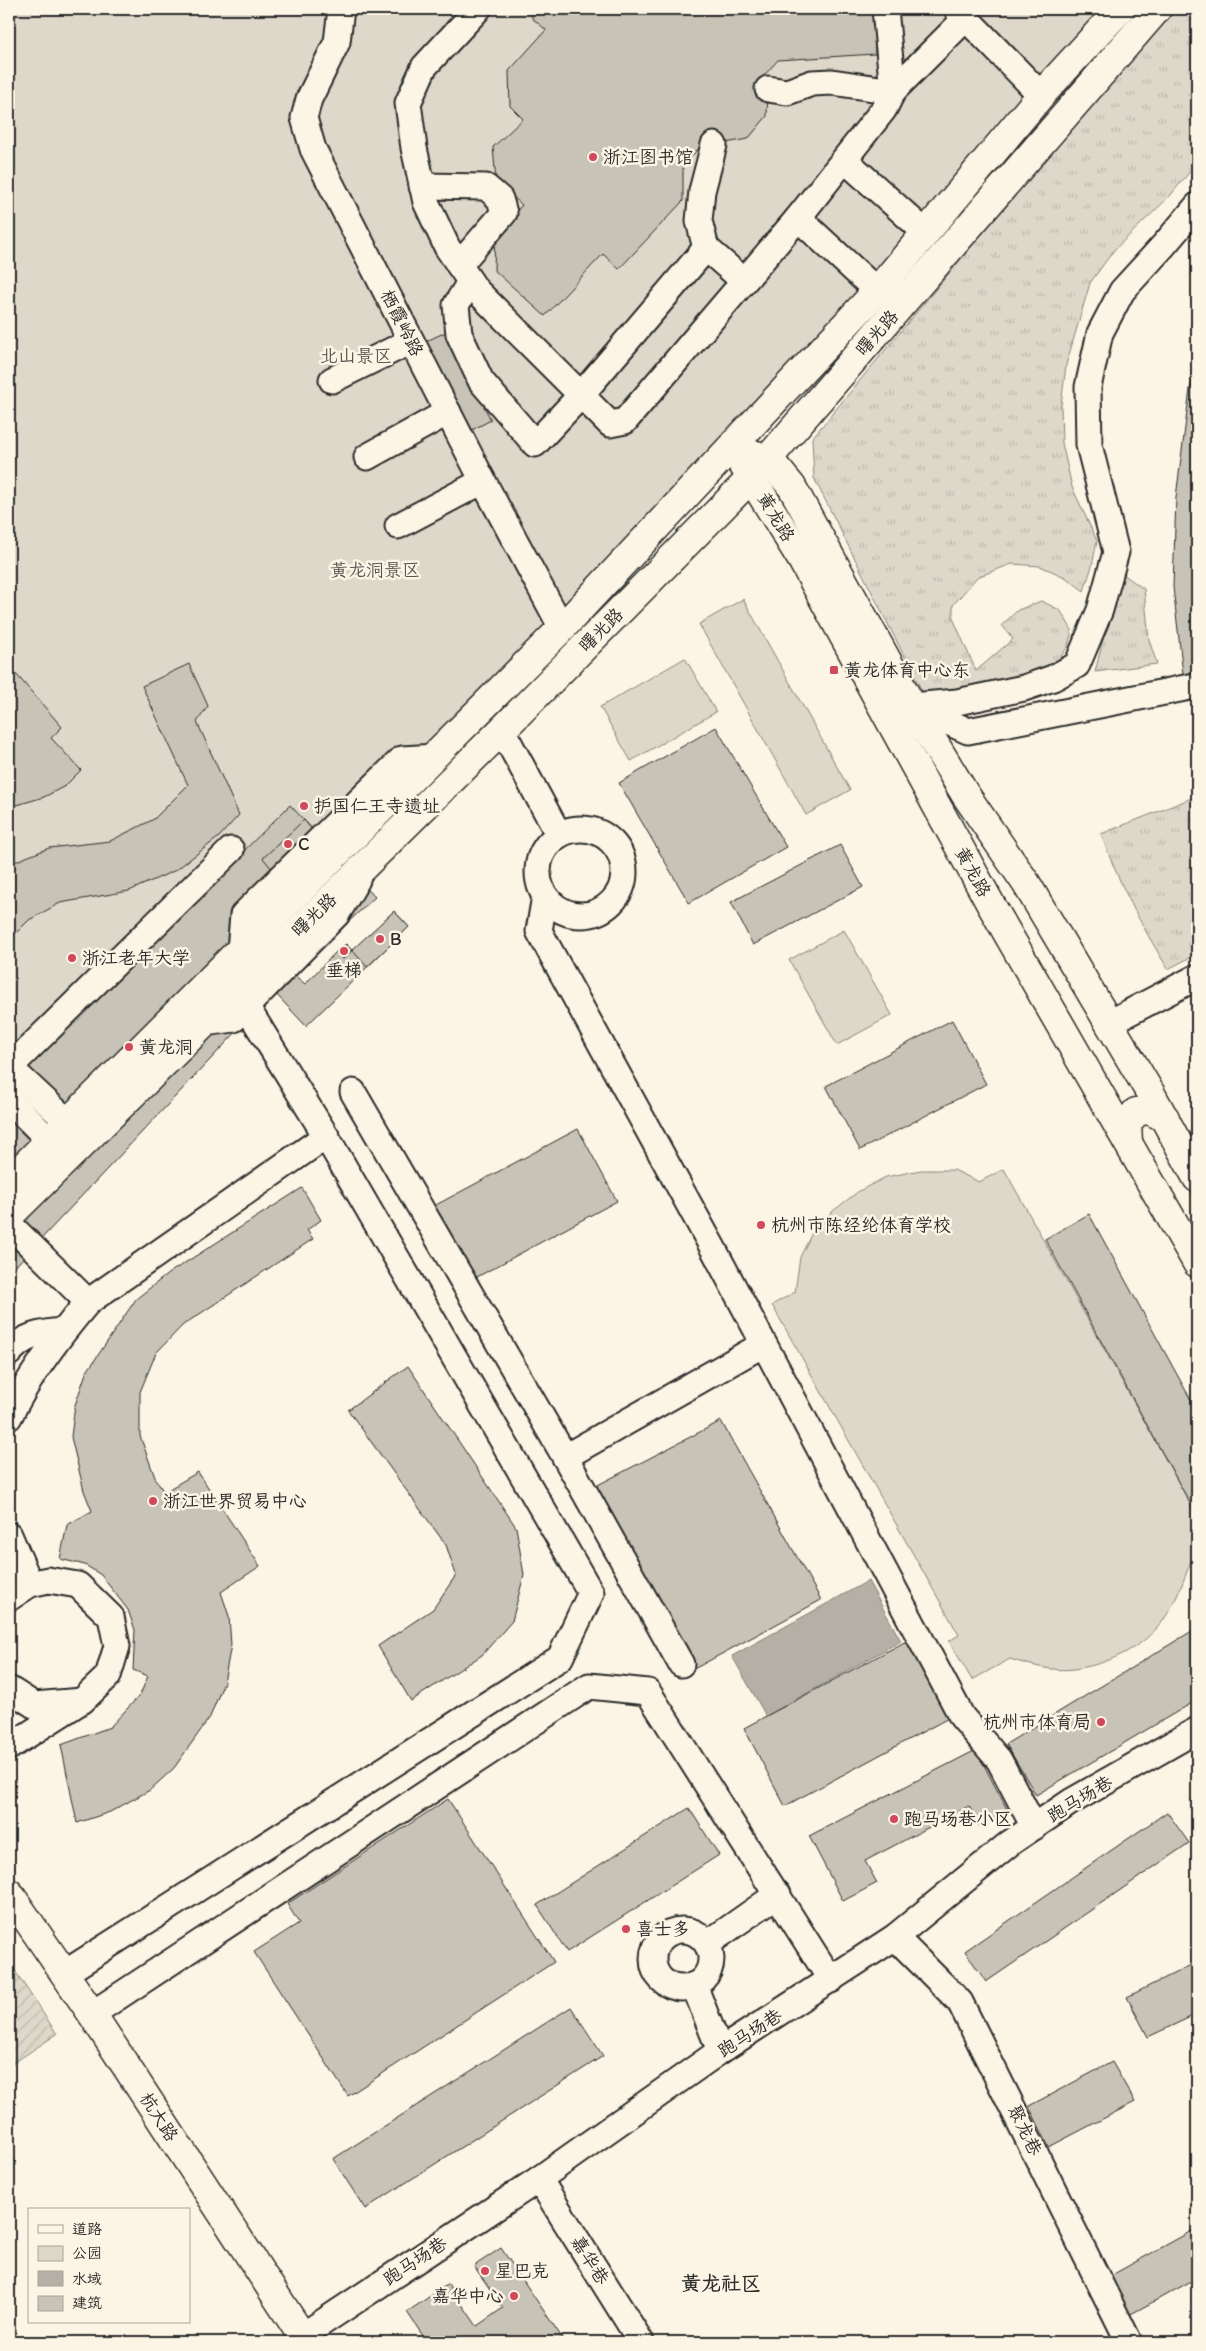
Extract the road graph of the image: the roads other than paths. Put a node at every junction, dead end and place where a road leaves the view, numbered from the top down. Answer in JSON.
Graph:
{"nodes":[{"id":1,"x":341,"y":9,"type":"edge"},
{"id":2,"x":478,"y":9,"type":"edge"},
{"id":3,"x":885,"y":9,"type":"edge"},
{"id":4,"x":1120,"y":9,"type":"edge"},
{"id":5,"x":1157,"y":9,"type":"edge"},
{"id":6,"x":961,"y":14,"type":"edge"},
{"id":7,"x":768,"y":89,"type":"dead end"},
{"id":8,"x":893,"y":91,"type":"junction"},
{"id":9,"x":1041,"y":95,"type":"junction"},
{"id":10,"x":714,"y":145,"type":"dead end"},
{"id":11,"x":845,"y":160,"type":"junction"},
{"id":12,"x":422,"y":186,"type":"junction"},
{"id":13,"x":1197,"y":206,"type":"edge"},
{"id":14,"x":798,"y":218,"type":"junction"},
{"id":15,"x":926,"y":234,"type":"junction"},
{"id":16,"x":706,"y":248,"type":"junction"},
{"id":17,"x":465,"y":273,"type":"junction"},
{"id":18,"x":744,"y":280,"type":"junction"},
{"id":19,"x":877,"y":291,"type":"junction"},
{"id":20,"x":412,"y":341,"type":"junction"},
{"id":21,"x":332,"y":380,"type":"dead end"},
{"id":22,"x":580,"y":395,"type":"junction"},
{"id":23,"x":448,"y":412,"type":"junction"},
{"id":24,"x":731,"y":448,"type":"junction"},
{"id":25,"x":367,"y":457,"type":"dead end"},
{"id":26,"x":760,"y":468,"type":"junction"},
{"id":27,"x":483,"y":481,"type":"junction"},
{"id":28,"x":398,"y":526,"type":"dead end"},
{"id":29,"x":562,"y":628,"type":"junction"},
{"id":30,"x":1195,"y":686,"type":"dead end"},
{"id":31,"x":912,"y":706,"type":"junction"},
{"id":32,"x":502,"y":730,"type":"junction"},
{"id":33,"x":560,"y":835,"type":"junction"},
{"id":34,"x":231,"y":850,"type":"dead end"},
{"id":35,"x":545,"y":896,"type":"junction"},
{"id":36,"x":1197,"y":977,"type":"edge"},
{"id":37,"x":242,"y":999,"type":"junction"},
{"id":38,"x":1109,"y":1023,"type":"junction"},
{"id":39,"x":9,"y":1068,"type":"edge"},
{"id":40,"x":353,"y":1092,"type":"dead end"},
{"id":41,"x":9,"y":1100,"type":"edge"},
{"id":42,"x":1165,"y":1118,"type":"junction"},
{"id":43,"x":59,"y":1132,"type":"junction"},
{"id":44,"x":326,"y":1136,"type":"junction"},
{"id":45,"x":1128,"y":1142,"type":"junction"},
{"id":46,"x":1197,"y":1178,"type":"edge"},
{"id":47,"x":9,"y":1182,"type":"edge"},
{"id":48,"x":9,"y":1216,"type":"edge"},
{"id":49,"x":9,"y":1224,"type":"edge"},
{"id":50,"x":1197,"y":1263,"type":"edge"},
{"id":51,"x":88,"y":1302,"type":"junction"},
{"id":52,"x":63,"y":1331,"type":"junction"},
{"id":53,"x":762,"y":1345,"type":"junction"},
{"id":54,"x":9,"y":1353,"type":"edge"},
{"id":55,"x":9,"y":1417,"type":"edge"},
{"id":56,"x":565,"y":1457,"type":"junction"},
{"id":57,"x":9,"y":1535,"type":"edge"},
{"id":58,"x":30,"y":1584,"type":"junction"},
{"id":59,"x":9,"y":1598,"type":"edge"},
{"id":60,"x":681,"y":1664,"type":"dead end"},
{"id":61,"x":9,"y":1689,"type":"edge"},
{"id":62,"x":82,"y":1701,"type":"junction"},
{"id":63,"x":1197,"y":1730,"type":"edge"},
{"id":64,"x":9,"y":1747,"type":"edge"},
{"id":65,"x":1034,"y":1827,"type":"junction"},
{"id":66,"x":9,"y":1893,"type":"edge"},
{"id":67,"x":778,"y":1894,"type":"junction"},
{"id":68,"x":894,"y":1937,"type":"junction"},
{"id":69,"x":707,"y":1944,"type":"junction"},
{"id":70,"x":65,"y":1973,"type":"junction"},
{"id":71,"x":831,"y":1980,"type":"junction"},
{"id":72,"x":694,"y":1985,"type":"junction"},
{"id":73,"x":92,"y":2014,"type":"junction"},
{"id":74,"x":720,"y":2051,"type":"junction"},
{"id":75,"x":539,"y":2179,"type":"junction"},
{"id":76,"x":304,"y":2339,"type":"edge"},
{"id":77,"x":642,"y":2342,"type":"edge"},
{"id":78,"x":1129,"y":2342,"type":"edge"}],
"edges":[{"from":1,"to":20,"type":"street","name":"栖霞岭路"},
{"from":2,"to":12,"type":"street"},
{"from":3,"to":8,"type":"street"},
{"from":4,"to":9,"type":"main road","name":"曙光路"},
{"from":5,"to":26,"type":"main road","name":"曙光路"},
{"from":6,"to":8,"type":"street"},
{"from":6,"to":9,"type":"street"},
{"from":7,"to":8,"type":"street"},
{"from":8,"to":11,"type":"street"},
{"from":9,"to":15,"type":"main road","name":"曙光路"},
{"from":10,"to":16,"type":"street"},
{"from":11,"to":14,"type":"street"},
{"from":11,"to":15,"type":"street"},
{"from":12,"to":17,"type":"street"},
{"from":12,"to":17,"type":"street"},
{"from":13,"to":31,"type":"street"},
{"from":14,"to":18,"type":"street"},
{"from":14,"to":19,"type":"street"},
{"from":15,"to":19,"type":"main road","name":"曙光路"},
{"from":16,"to":18,"type":"street"},
{"from":16,"to":22,"type":"street"},
{"from":17,"to":22,"type":"street"},
{"from":17,"to":22,"type":"street"},
{"from":18,"to":22,"type":"street"},
{"from":19,"to":24,"type":"main road","name":"曙光路"},
{"from":20,"to":21,"type":"street"},
{"from":20,"to":23,"type":"street","name":"栖霞岭路"},
{"from":23,"to":25,"type":"street"},
{"from":23,"to":27,"type":"street","name":"栖霞岭路"},
{"from":24,"to":26,"type":"main road"},
{"from":24,"to":29,"type":"main road","name":"曙光路"},
{"from":26,"to":31,"type":"main road","name":"黄龙路"},
{"from":26,"to":32,"type":"main road","name":"曙光路"},
{"from":26,"to":45,"type":"main road","name":"黄龙路"},
{"from":27,"to":28,"type":"street"},
{"from":27,"to":29,"type":"street","name":"栖霞岭路"},
{"from":29,"to":43,"type":"main road","name":"曙光路"},
{"from":30,"to":31,"type":"street"},
{"from":31,"to":38,"type":"main road","name":"黄龙路"},
{"from":32,"to":33,"type":"street"},
{"from":32,"to":37,"type":"main road","name":"曙光路"},
{"from":33,"to":35,"type":"street"},
{"from":33,"to":35,"type":"street"},
{"from":34,"to":39,"type":"street"},
{"from":35,"to":53,"type":"street"},
{"from":36,"to":38,"type":"street"},
{"from":37,"to":44,"type":"street"},
{"from":37,"to":48,"type":"main road","name":"曙光路"},
{"from":38,"to":42,"type":"main road","name":"黄龙路"},
{"from":39,"to":43,"type":"street"},
{"from":40,"to":56,"type":"street"},
{"from":41,"to":43,"type":"street"},
{"from":42,"to":45,"type":"main road"},
{"from":42,"to":46,"type":"main road","name":"黄龙路"},
{"from":43,"to":47,"type":"main road","name":"曙光路"},
{"from":44,"to":51,"type":"street"},
{"from":44,"to":70,"type":"street"},
{"from":45,"to":50,"type":"main road","name":"黄龙路"},
{"from":49,"to":51,"type":"street"},
{"from":51,"to":52,"type":"street"},
{"from":52,"to":54,"type":"street"},
{"from":52,"to":55,"type":"street"},
{"from":53,"to":56,"type":"street"},
{"from":53,"to":65,"type":"street"},
{"from":56,"to":60,"type":"street"},
{"from":57,"to":58,"type":"street"},
{"from":58,"to":59,"type":"street"},
{"from":58,"to":62,"type":"street"},
{"from":61,"to":62,"type":"street"},
{"from":62,"to":64,"type":"street"},
{"from":63,"to":65,"type":"street","name":"跑马场巷"},
{"from":65,"to":68,"type":"street","name":"跑马场巷"},
{"from":66,"to":70,"type":"main road","name":"杭大路"},
{"from":67,"to":69,"type":"street"},
{"from":67,"to":71,"type":"street"},
{"from":67,"to":73,"type":"street"},
{"from":68,"to":71,"type":"street","name":"跑马场巷"},
{"from":68,"to":78,"type":"street","name":"聚龙巷"},
{"from":69,"to":72,"type":"street"},
{"from":69,"to":72,"type":"street"},
{"from":70,"to":73,"type":"main road","name":"杭大路"},
{"from":71,"to":74,"type":"street","name":"跑马场巷"},
{"from":72,"to":74,"type":"street"},
{"from":73,"to":76,"type":"main road","name":"杭大路"},
{"from":74,"to":75,"type":"street","name":"跑马场巷"},
{"from":75,"to":76,"type":"street","name":"跑马场巷"},
{"from":75,"to":77,"type":"street","name":"嘉华巷"}]}
